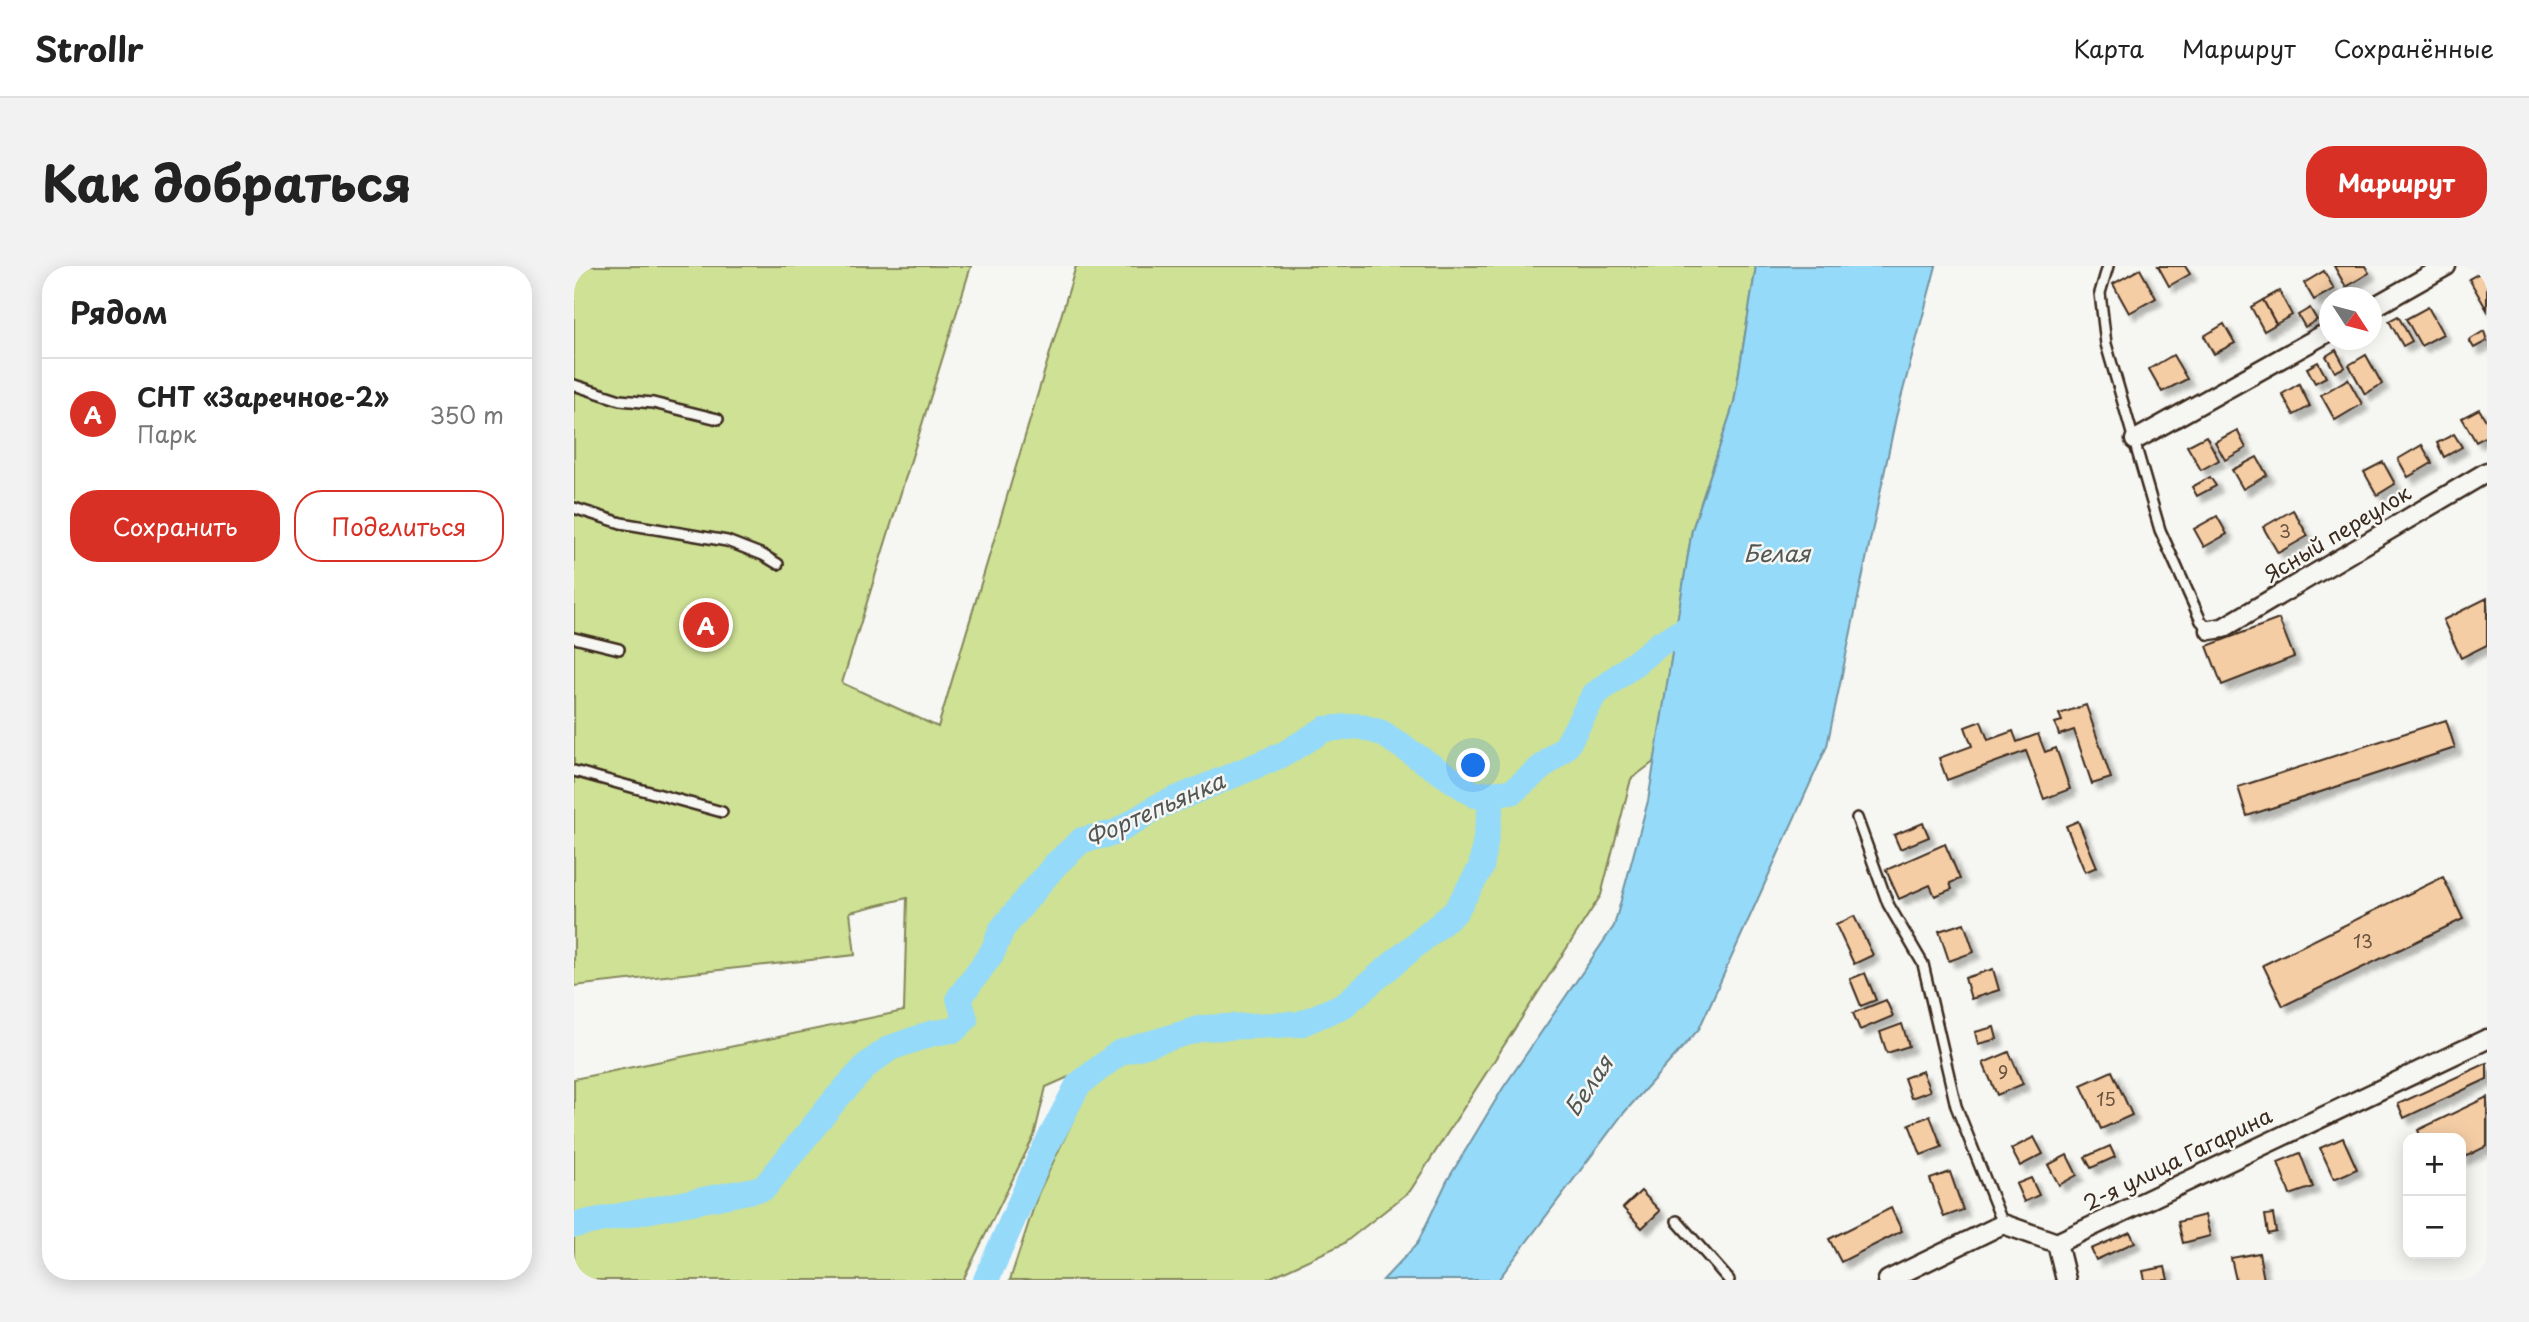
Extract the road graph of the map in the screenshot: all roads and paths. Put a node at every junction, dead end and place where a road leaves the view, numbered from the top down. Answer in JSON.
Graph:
{"nodes":[{"id":1,"x":2108,"y":266,"type":"edge"},
{"id":2,"x":2446,"y":266,"type":"edge"},
{"id":3,"x":2382,"y":302,"type":"edge"},
{"id":4,"x":2319,"y":337,"type":"edge"},
{"id":5,"x":574,"y":385,"type":"edge"},
{"id":6,"x":718,"y":419,"type":"dead end"},
{"id":7,"x":2135,"y":440,"type":"junction"},
{"id":8,"x":2487,"y":472,"type":"edge"},
{"id":9,"x":574,"y":508,"type":"edge"},
{"id":10,"x":778,"y":564,"type":"dead end"},
{"id":11,"x":2210,"y":630,"type":"joint"},
{"id":12,"x":574,"y":638,"type":"edge"},
{"id":13,"x":619,"y":649,"type":"dead end"},
{"id":14,"x":574,"y":771,"type":"edge"},
{"id":15,"x":722,"y":812,"type":"dead end"},
{"id":16,"x":1857,"y":818,"type":"dead end"},
{"id":17,"x":2487,"y":1038,"type":"edge"},
{"id":18,"x":1677,"y":1221,"type":"dead end"},
{"id":19,"x":2003,"y":1224,"type":"junction"},
{"id":20,"x":2057,"y":1243,"type":"junction"},
{"id":21,"x":1729,"y":1280,"type":"edge"},
{"id":22,"x":1888,"y":1280,"type":"edge"},
{"id":23,"x":2066,"y":1280,"type":"edge"}],
"edges":[{"from":1,"to":7,"type":"lane"},
{"from":2,"to":3,"type":"street"},
{"from":4,"to":7,"type":"street"},
{"from":5,"to":6,"type":"lane"},
{"from":7,"to":11,"type":"lane"},
{"from":8,"to":11,"type":"street","name":"Ясный переулок"},
{"from":9,"to":10,"type":"lane"},
{"from":12,"to":13,"type":"lane"},
{"from":14,"to":15,"type":"lane"},
{"from":16,"to":19,"type":"lane"},
{"from":17,"to":20,"type":"street","name":"2-я улица Гагарина"},
{"from":18,"to":21,"type":"lane"},
{"from":19,"to":20,"type":"street"},
{"from":19,"to":22,"type":"street"},
{"from":20,"to":23,"type":"street"}]}
